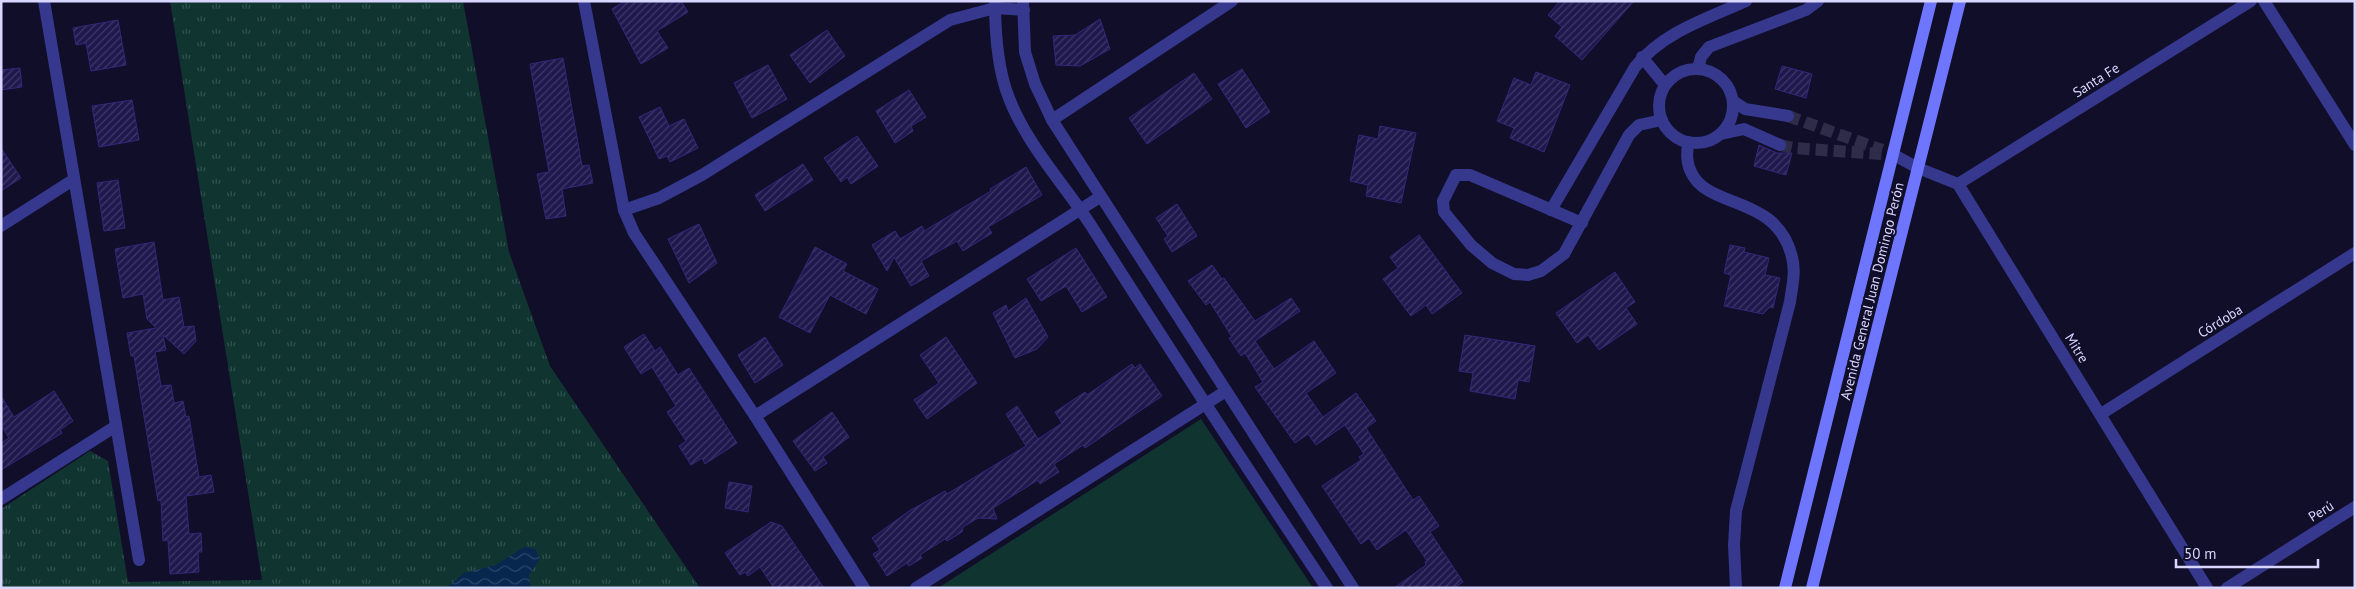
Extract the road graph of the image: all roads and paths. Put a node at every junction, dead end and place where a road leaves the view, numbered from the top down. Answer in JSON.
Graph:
{"nodes":[{"id":1,"x":44,"y":1,"type":"edge"},
{"id":2,"x":584,"y":1,"type":"edge"},
{"id":3,"x":1232,"y":1,"type":"edge"},
{"id":4,"x":1746,"y":1,"type":"edge"},
{"id":5,"x":1818,"y":1,"type":"edge"},
{"id":6,"x":1931,"y":1,"type":"edge"},
{"id":7,"x":1960,"y":1,"type":"edge"},
{"id":8,"x":2251,"y":1,"type":"edge"},
{"id":9,"x":2264,"y":1,"type":"edge"},
{"id":10,"x":995,"y":4,"type":"edge"},
{"id":11,"x":1023,"y":6,"type":"edge"},
{"id":12,"x":1642,"y":57,"type":"junction"},
{"id":13,"x":1698,"y":69,"type":"junction"},
{"id":14,"x":1665,"y":85,"type":"junction"},
{"id":15,"x":1733,"y":101,"type":"junction"},
{"id":16,"x":1788,"y":116,"type":"tunnel mouth"},
{"id":17,"x":1052,"y":120,"type":"junction"},
{"id":18,"x":1662,"y":120,"type":"junction"},
{"id":19,"x":1721,"y":134,"type":"junction"},
{"id":20,"x":1688,"y":142,"type":"junction"},
{"id":21,"x":2355,"y":144,"type":"edge"},
{"id":22,"x":1780,"y":145,"type":"tunnel mouth"},
{"id":23,"x":1894,"y":155,"type":"junction"},
{"id":24,"x":1918,"y":168,"type":"junction"},
{"id":25,"x":73,"y":180,"type":"junction"},
{"id":26,"x":1958,"y":184,"type":"junction"},
{"id":27,"x":1100,"y":197,"type":"junction"},
{"id":28,"x":1081,"y":209,"type":"junction"},
{"id":29,"x":624,"y":210,"type":"junction"},
{"id":30,"x":1551,"y":210,"type":"junction"},
{"id":31,"x":1582,"y":223,"type":"junction"},
{"id":32,"x":1,"y":226,"type":"edge"},
{"id":33,"x":2355,"y":254,"type":"edge"},
{"id":34,"x":1226,"y":391,"type":"junction"},
{"id":35,"x":1204,"y":404,"type":"junction"},
{"id":36,"x":2101,"y":414,"type":"junction"},
{"id":37,"x":755,"y":416,"type":"junction"},
{"id":38,"x":116,"y":426,"type":"junction"},
{"id":39,"x":1,"y":499,"type":"edge"},
{"id":40,"x":2355,"y":507,"type":"edge"},
{"id":41,"x":139,"y":560,"type":"dead end"},
{"id":42,"x":864,"y":588,"type":"edge"},
{"id":43,"x":916,"y":588,"type":"edge"},
{"id":44,"x":1327,"y":588,"type":"edge"},
{"id":45,"x":1353,"y":588,"type":"edge"},
{"id":46,"x":1736,"y":588,"type":"edge"},
{"id":47,"x":1785,"y":588,"type":"edge"},
{"id":48,"x":1812,"y":588,"type":"edge"},
{"id":49,"x":2207,"y":588,"type":"edge"},
{"id":50,"x":2228,"y":588,"type":"edge"}],
"edges":[{"from":1,"to":25,"type":"street"},
{"from":2,"to":29,"type":"street"},
{"from":3,"to":17,"type":"street"},
{"from":4,"to":12,"type":"street"},
{"from":5,"to":13,"type":"street"},
{"from":6,"to":23,"type":"main road","name":"Avenida General Juan Domingo Perón"},
{"from":7,"to":24,"type":"main road","name":"Avenida General Juan Domingo Perón"},
{"from":8,"to":26,"type":"street","name":"Santa Fe"},
{"from":9,"to":21,"type":"street"},
{"from":10,"to":11,"type":"street"},
{"from":10,"to":28,"type":"street"},
{"from":10,"to":29,"type":"street"},
{"from":11,"to":17,"type":"street"},
{"from":12,"to":14,"type":"street"},
{"from":12,"to":30,"type":"street"},
{"from":13,"to":14,"type":"street"},
{"from":13,"to":15,"type":"street"},
{"from":14,"to":18,"type":"street"},
{"from":15,"to":16,"type":"street"},
{"from":15,"to":19,"type":"street"},
{"from":17,"to":27,"type":"street"},
{"from":18,"to":20,"type":"street"},
{"from":18,"to":31,"type":"street"},
{"from":19,"to":20,"type":"street"},
{"from":19,"to":22,"type":"street"},
{"from":20,"to":46,"type":"street"},
{"from":23,"to":24,"type":"street"},
{"from":23,"to":47,"type":"main road","name":"Avenida General Juan Domingo Perón"},
{"from":24,"to":26,"type":"street"},
{"from":24,"to":48,"type":"main road","name":"Avenida General Juan Domingo Perón"},
{"from":25,"to":32,"type":"street"},
{"from":25,"to":38,"type":"street"},
{"from":26,"to":36,"type":"street","name":"Mitre"},
{"from":27,"to":28,"type":"street"},
{"from":27,"to":34,"type":"street"},
{"from":28,"to":35,"type":"street"},
{"from":28,"to":37,"type":"street"},
{"from":29,"to":37,"type":"street"},
{"from":30,"to":31,"type":"street"},
{"from":30,"to":31,"type":"street"},
{"from":33,"to":36,"type":"street","name":"Córdoba"},
{"from":34,"to":35,"type":"street"},
{"from":34,"to":45,"type":"street"},
{"from":35,"to":43,"type":"street"},
{"from":35,"to":44,"type":"street"},
{"from":36,"to":49,"type":"street","name":"Mitre"},
{"from":37,"to":42,"type":"street"},
{"from":38,"to":39,"type":"street"},
{"from":38,"to":41,"type":"street"},
{"from":40,"to":50,"type":"street","name":"Perú"}]}
